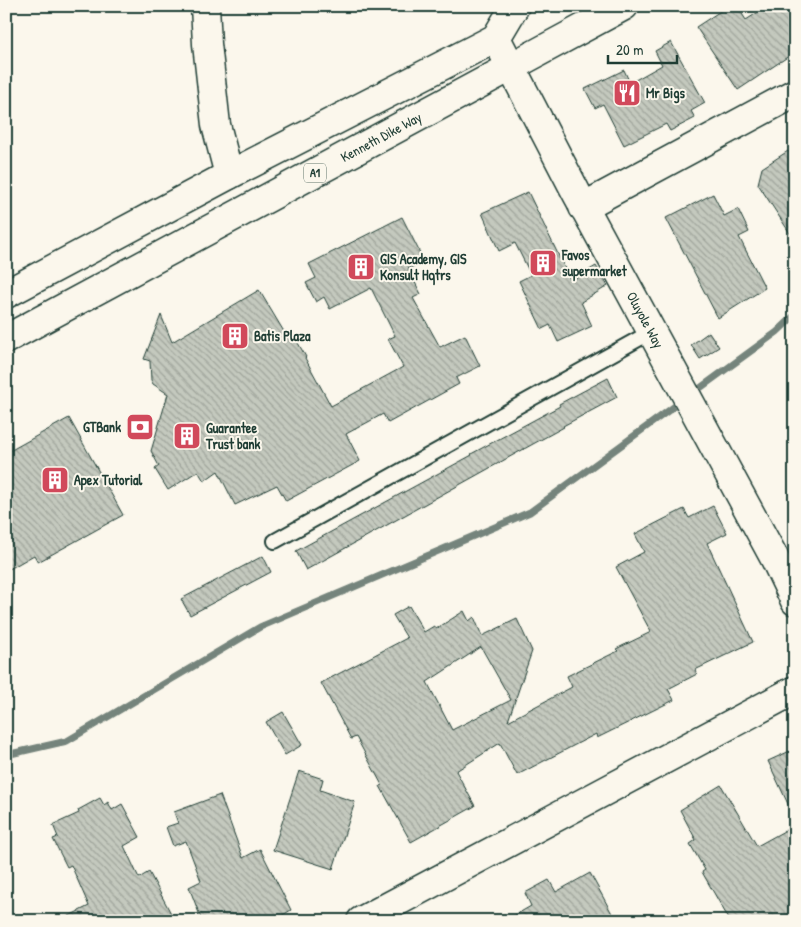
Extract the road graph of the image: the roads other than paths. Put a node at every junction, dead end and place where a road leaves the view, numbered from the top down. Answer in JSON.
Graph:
{"nodes":[{"id":1,"x":205,"y":6,"type":"edge"},
{"id":2,"x":515,"y":6,"type":"edge"},
{"id":3,"x":624,"y":6,"type":"edge"},
{"id":4,"x":496,"y":38,"type":"junction"},
{"id":5,"x":511,"y":68,"type":"junction"},
{"id":6,"x":795,"y":92,"type":"edge"},
{"id":7,"x":229,"y":175,"type":"junction"},
{"id":8,"x":583,"y":207,"type":"junction"},
{"id":9,"x":6,"y":294,"type":"edge"},
{"id":10,"x":651,"y":332,"type":"junction"},
{"id":11,"x":6,"y":339,"type":"edge"},
{"id":12,"x":276,"y":541,"type":"dead end"},
{"id":13,"x":795,"y":601,"type":"edge"},
{"id":14,"x":795,"y":690,"type":"edge"},
{"id":15,"x":394,"y":913,"type":"edge"},
{"id":16,"x":361,"y":921,"type":"edge"}],
"edges":[{"from":1,"to":7,"type":"main road"},
{"from":2,"to":4,"type":"main road"},
{"from":3,"to":5,"type":"main road","name":"Kenneth Dike Way","number":"A1"},
{"from":4,"to":5,"type":"main road","name":"Oluyole Way"},
{"from":4,"to":7,"type":"main road"},
{"from":5,"to":8,"type":"main road","name":"Oluyole Way"},
{"from":5,"to":11,"type":"main road","name":"Kenneth Dike Way","number":"A1"},
{"from":6,"to":8,"type":"main road"},
{"from":7,"to":9,"type":"main road"},
{"from":8,"to":10,"type":"main road","name":"Oluyole Way"},
{"from":10,"to":12,"type":"lane"},
{"from":10,"to":13,"type":"main road","name":"Oluyole Way"},
{"from":14,"to":15,"type":"main road"},
{"from":15,"to":16,"type":"main road"}]}
